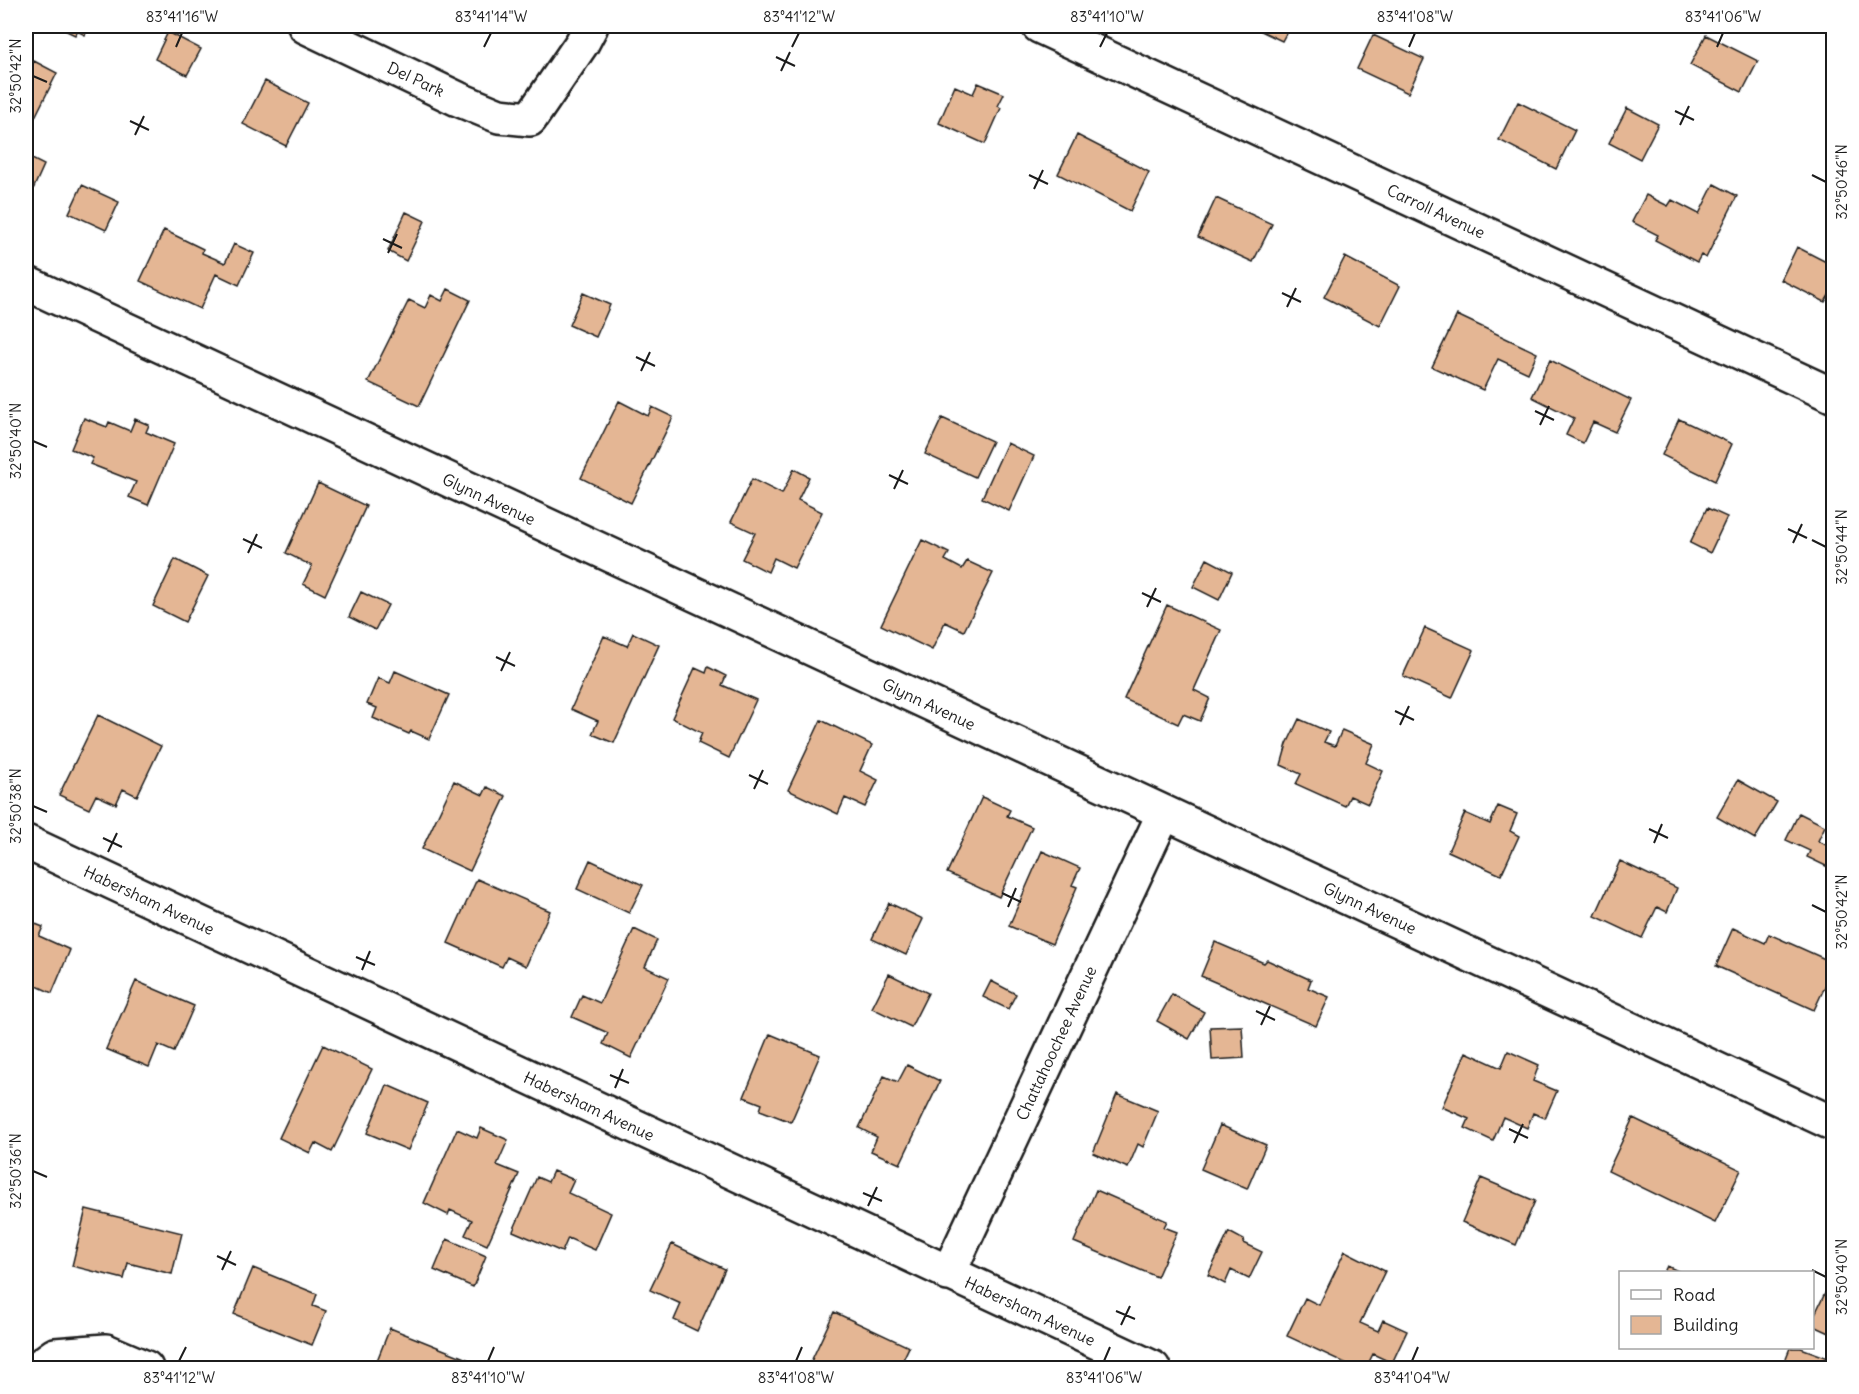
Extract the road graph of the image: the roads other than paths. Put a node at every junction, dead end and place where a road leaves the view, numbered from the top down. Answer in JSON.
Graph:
{"nodes":[{"id":1,"x":305,"y":26,"type":"edge"},
{"id":2,"x":591,"y":26,"type":"edge"},
{"id":3,"x":1039,"y":26,"type":"edge"},
{"id":4,"x":26,"y":284,"type":"edge"},
{"id":5,"x":1833,"y":396,"type":"edge"},
{"id":6,"x":1164,"y":813,"type":"junction"},
{"id":7,"x":26,"y":842,"type":"edge"},
{"id":8,"x":1833,"y":1124,"type":"edge"},
{"id":9,"x":948,"y":1274,"type":"junction"},
{"id":10,"x":37,"y":1368,"type":"edge"},
{"id":11,"x":146,"y":1368,"type":"edge"},
{"id":12,"x":1154,"y":1368,"type":"edge"}],
"edges":[{"from":1,"to":2,"type":"street","name":"Del Park"},
{"from":3,"to":5,"type":"street","name":"Carroll Avenue"},
{"from":4,"to":6,"type":"street","name":"Glynn Avenue"},
{"from":6,"to":8,"type":"street","name":"Glynn Avenue"},
{"from":6,"to":9,"type":"street","name":"Chattahoochee Avenue"},
{"from":7,"to":9,"type":"street","name":"Habersham Avenue"},
{"from":9,"to":12,"type":"street","name":"Habersham Avenue"},
{"from":10,"to":11,"type":"street"}]}
